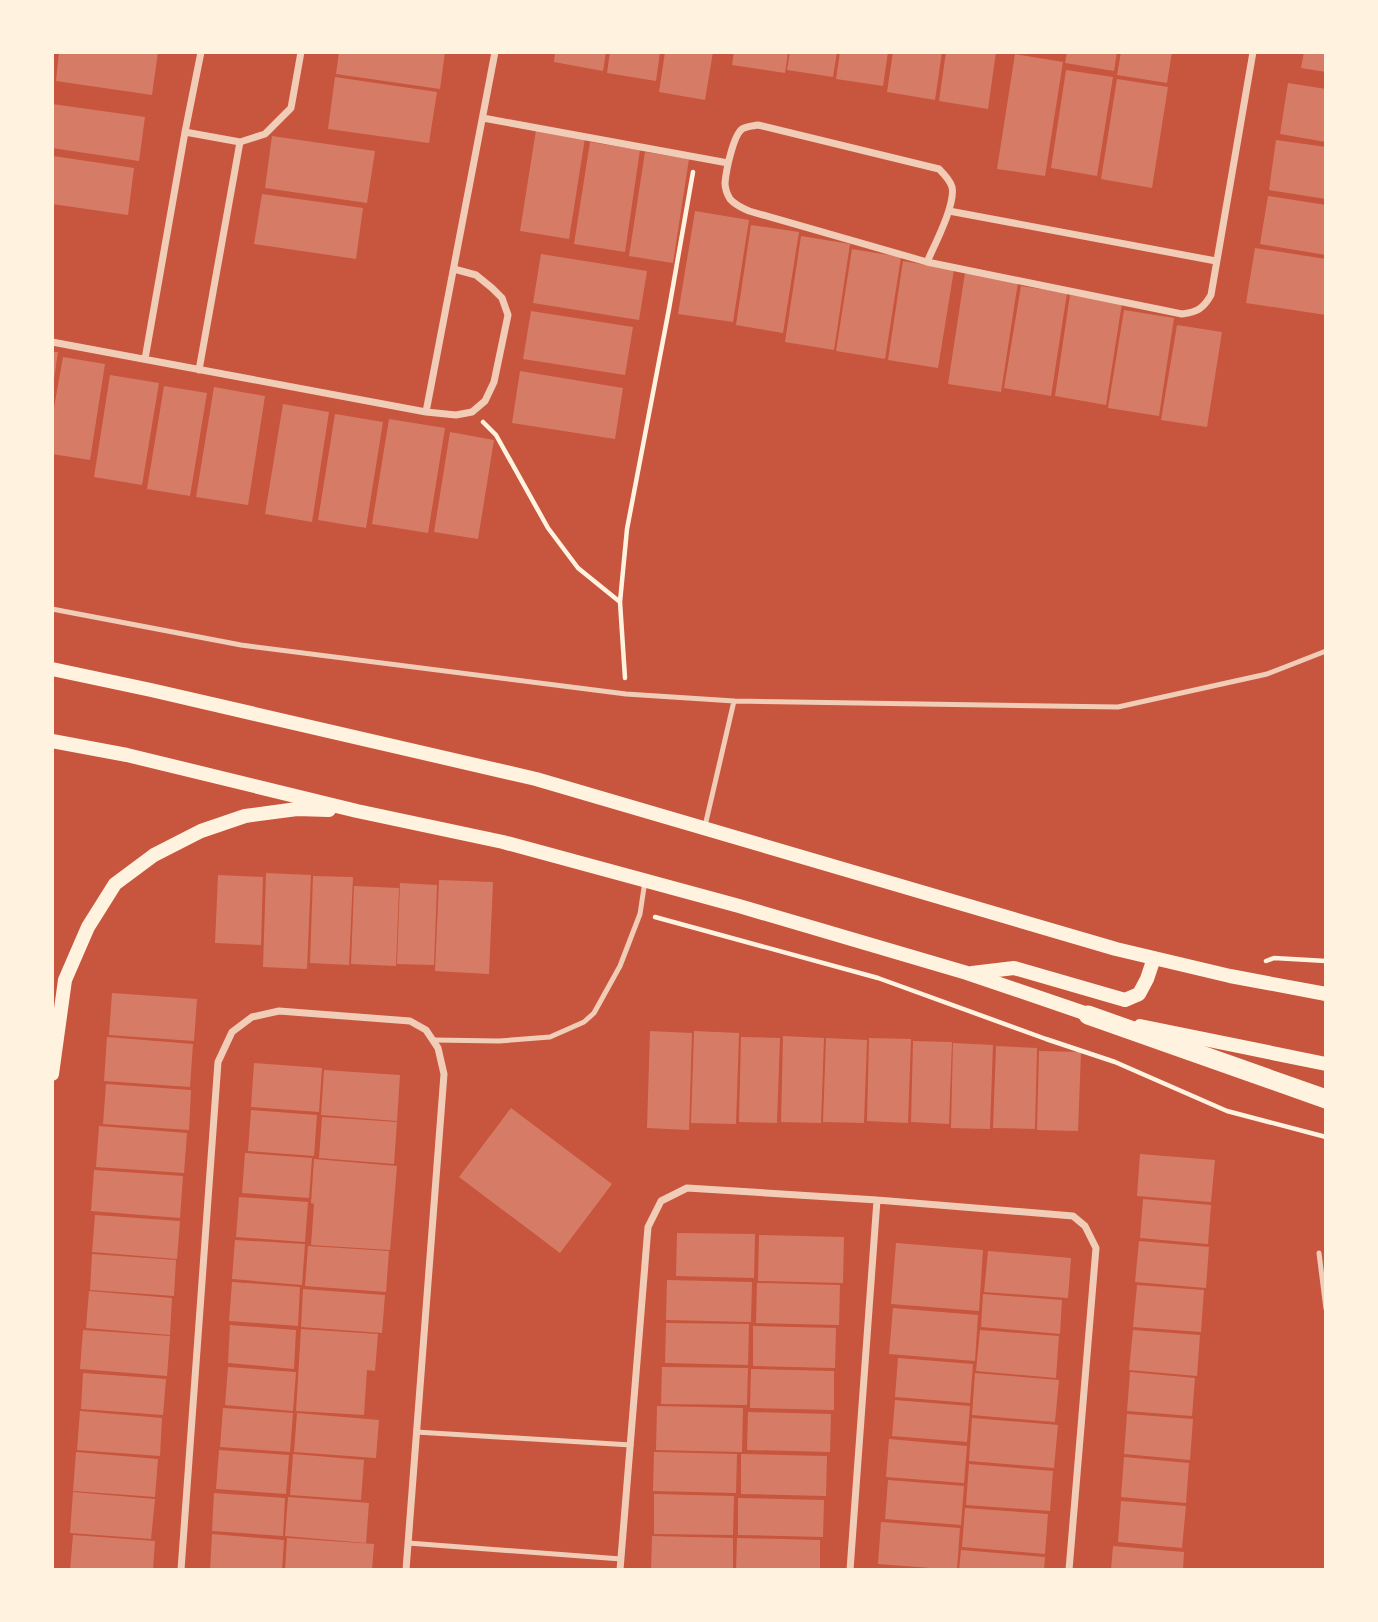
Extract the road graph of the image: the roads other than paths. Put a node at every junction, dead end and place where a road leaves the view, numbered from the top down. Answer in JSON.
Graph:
{"nodes":[{"id":1,"x":201,"y":52,"type":"edge"},
{"id":2,"x":301,"y":52,"type":"edge"},
{"id":3,"x":495,"y":52,"type":"edge"},
{"id":4,"x":1253,"y":52,"type":"edge"},
{"id":5,"x":483,"y":118,"type":"junction"},
{"id":6,"x":185,"y":132,"type":"junction"},
{"id":7,"x":240,"y":142,"type":"junction"},
{"id":8,"x":728,"y":163,"type":"junction"},
{"id":9,"x":949,"y":211,"type":"junction"},
{"id":10,"x":1216,"y":261,"type":"junction"},
{"id":11,"x":927,"y":262,"type":"junction"},
{"id":12,"x":454,"y":269,"type":"junction"},
{"id":13,"x":52,"y":342,"type":"edge"},
{"id":14,"x":145,"y":359,"type":"junction"},
{"id":15,"x":199,"y":370,"type":"junction"},
{"id":16,"x":426,"y":412,"type":"junction"},
{"id":17,"x":52,"y":609,"type":"edge"},
{"id":18,"x":1325,"y":651,"type":"edge"},
{"id":19,"x":52,"y":669,"type":"edge"},
{"id":20,"x":734,"y":701,"type":"junction"},
{"id":21,"x":52,"y":741,"type":"edge"},
{"id":22,"x":357,"y":811,"type":"junction"},
{"id":23,"x":704,"y":829,"type":"junction"},
{"id":24,"x":645,"y":881,"type":"junction"},
{"id":25,"x":1154,"y":958,"type":"junction"},
{"id":26,"x":967,"y":973,"type":"junction"},
{"id":27,"x":1325,"y":993,"type":"edge"},
{"id":28,"x":1088,"y":1015,"type":"junction"},
{"id":29,"x":433,"y":1040,"type":"junction"},
{"id":30,"x":1325,"y":1064,"type":"edge"},
{"id":31,"x":52,"y":1074,"type":"edge"},
{"id":32,"x":1325,"y":1099,"type":"edge"},
{"id":33,"x":877,"y":1200,"type":"junction"},
{"id":34,"x":1319,"y":1253,"type":"dead end"},
{"id":35,"x":1325,"y":1309,"type":"edge"},
{"id":36,"x":416,"y":1432,"type":"junction"},
{"id":37,"x":631,"y":1445,"type":"junction"},
{"id":38,"x":408,"y":1543,"type":"junction"},
{"id":39,"x":621,"y":1559,"type":"junction"},
{"id":40,"x":181,"y":1570,"type":"edge"},
{"id":41,"x":406,"y":1570,"type":"edge"},
{"id":42,"x":620,"y":1570,"type":"edge"},
{"id":43,"x":850,"y":1570,"type":"edge"},
{"id":44,"x":1069,"y":1570,"type":"edge"}],
"edges":[{"from":1,"to":6,"type":"street"},
{"from":2,"to":7,"type":"street"},
{"from":3,"to":5,"type":"street"},
{"from":4,"to":10,"type":"street"},
{"from":5,"to":8,"type":"street"},
{"from":5,"to":12,"type":"street"},
{"from":6,"to":7,"type":"street"},
{"from":6,"to":14,"type":"street"},
{"from":7,"to":15,"type":"street"},
{"from":8,"to":9,"type":"street"},
{"from":8,"to":11,"type":"street"},
{"from":9,"to":10,"type":"street"},
{"from":9,"to":11,"type":"street"},
{"from":10,"to":11,"type":"street"},
{"from":12,"to":16,"type":"street"},
{"from":12,"to":16,"type":"street"},
{"from":13,"to":14,"type":"street"},
{"from":14,"to":15,"type":"street"},
{"from":15,"to":16,"type":"street"},
{"from":17,"to":20,"type":"lane"},
{"from":18,"to":20,"type":"lane"},
{"from":19,"to":23,"type":"main road"},
{"from":20,"to":23,"type":"lane"},
{"from":21,"to":22,"type":"main road"},
{"from":22,"to":24,"type":"main road"},
{"from":22,"to":31,"type":"main road"},
{"from":23,"to":25,"type":"main road"},
{"from":24,"to":26,"type":"main road"},
{"from":24,"to":29,"type":"lane"},
{"from":25,"to":26,"type":"main road"},
{"from":25,"to":27,"type":"main road"},
{"from":26,"to":28,"type":"main road"},
{"from":28,"to":30,"type":"main road"},
{"from":28,"to":32,"type":"highway"},
{"from":29,"to":36,"type":"street"},
{"from":29,"to":40,"type":"street"},
{"from":33,"to":37,"type":"street"},
{"from":33,"to":43,"type":"street"},
{"from":33,"to":44,"type":"street"},
{"from":34,"to":35,"type":"lane"},
{"from":36,"to":37,"type":"lane"},
{"from":36,"to":38,"type":"street"},
{"from":37,"to":39,"type":"street"},
{"from":38,"to":39,"type":"lane"},
{"from":38,"to":41,"type":"street"},
{"from":39,"to":42,"type":"street"}]}
